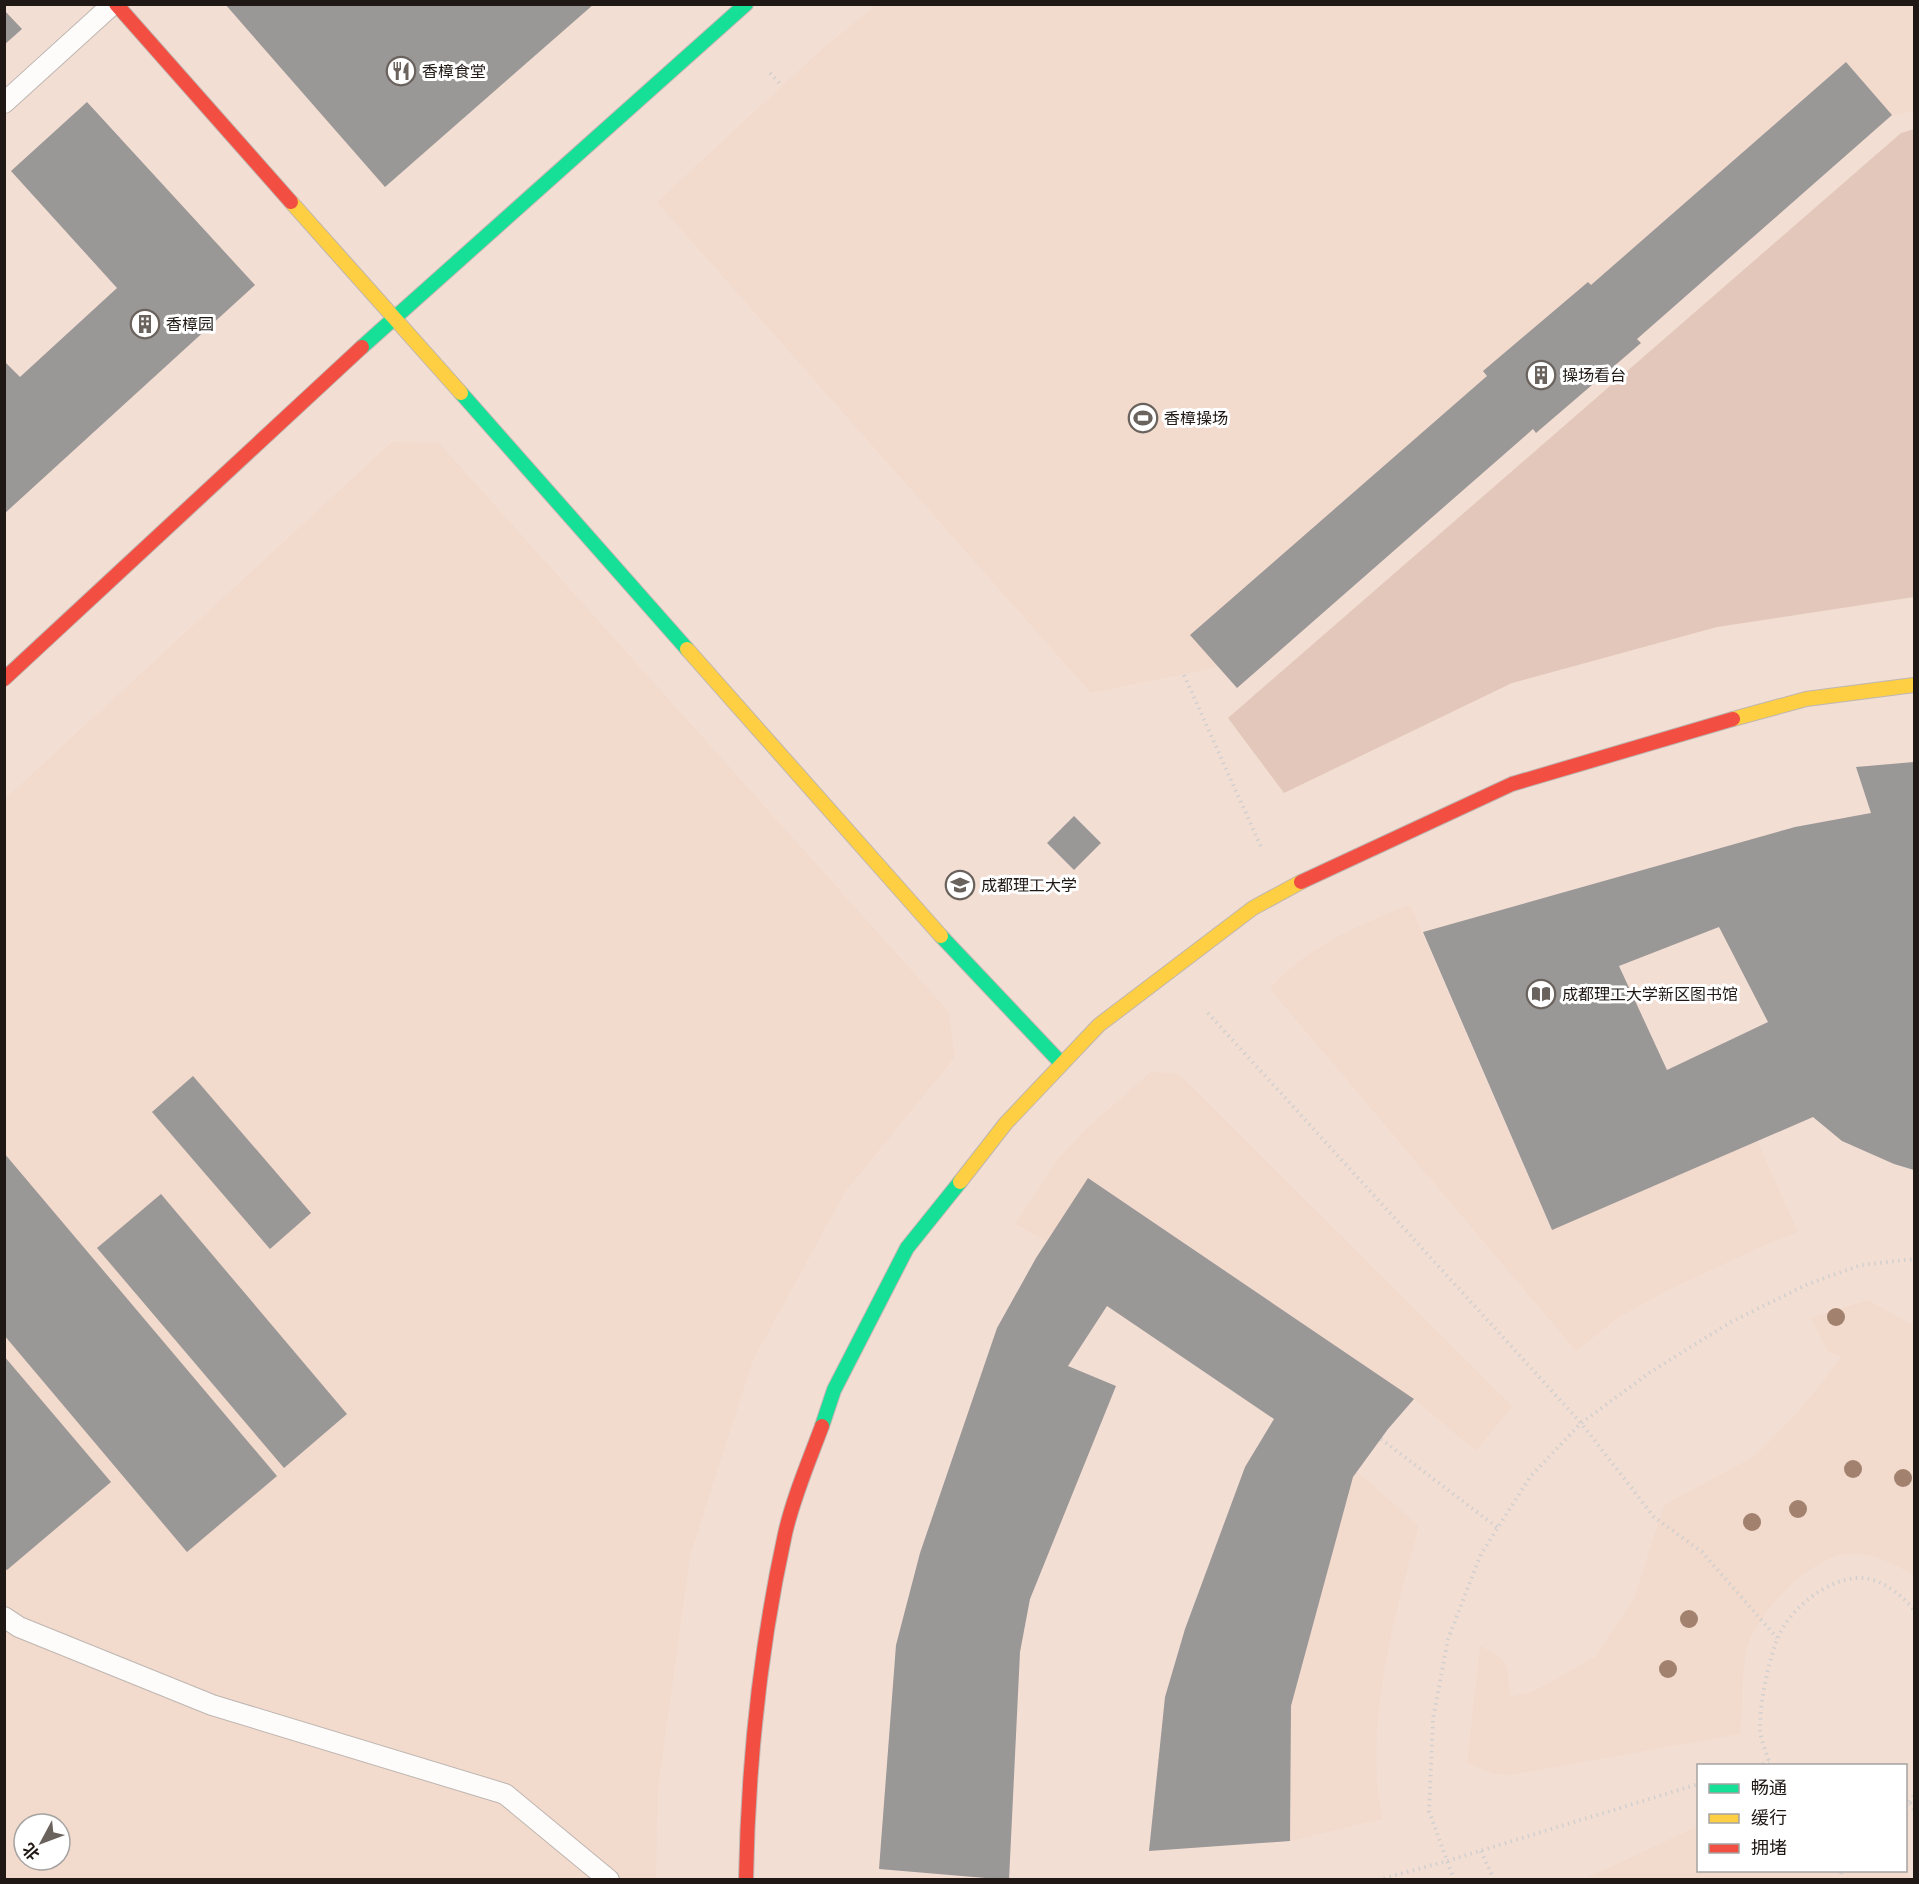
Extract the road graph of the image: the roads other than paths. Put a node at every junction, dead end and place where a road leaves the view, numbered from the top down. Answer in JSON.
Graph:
{"nodes":[{"id":1,"x":115,"y":4,"type":"edge"},
{"id":2,"x":746,"y":4,"type":"edge"},
{"id":3,"x":4,"y":103,"type":"edge"},
{"id":4,"x":396,"y":318,"type":"junction"},
{"id":5,"x":4,"y":679,"type":"edge"},
{"id":6,"x":1914,"y":685,"type":"edge"},
{"id":7,"x":1061,"y":1063,"type":"junction"},
{"id":8,"x":4,"y":1617,"type":"edge"},
{"id":9,"x":609,"y":1880,"type":"edge"},
{"id":10,"x":746,"y":1880,"type":"edge"}],
"edges":[{"from":1,"to":3,"type":"lane"},
{"from":1,"to":4,"type":"street"},
{"from":2,"to":4,"type":"street"},
{"from":4,"to":5,"type":"street"},
{"from":4,"to":7,"type":"street"},
{"from":6,"to":7,"type":"street"},
{"from":7,"to":10,"type":"street"},
{"from":8,"to":9,"type":"lane"}]}
